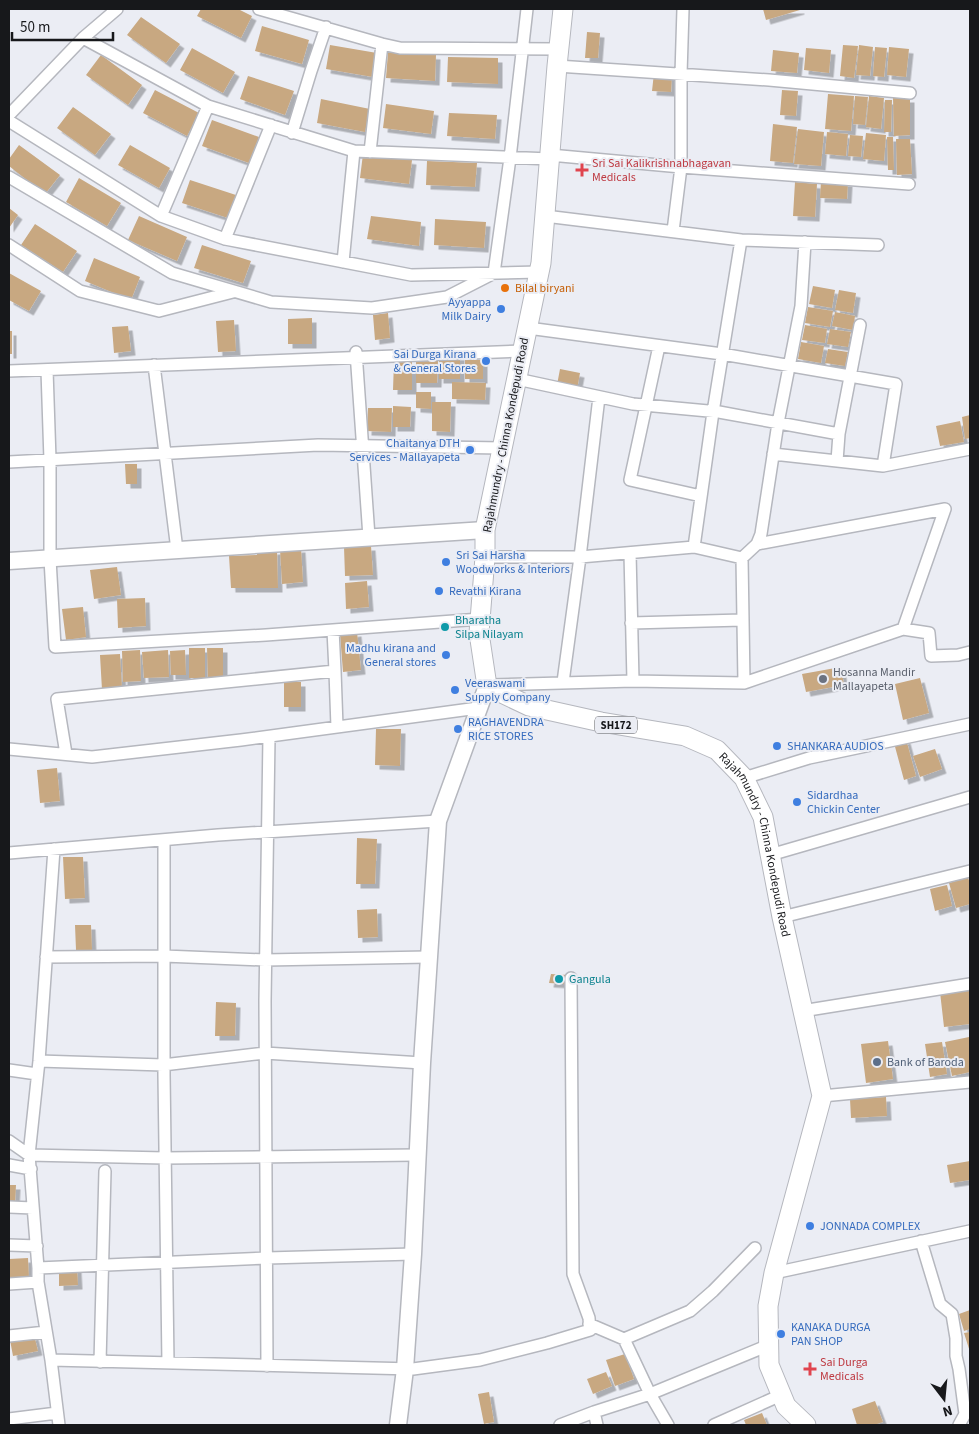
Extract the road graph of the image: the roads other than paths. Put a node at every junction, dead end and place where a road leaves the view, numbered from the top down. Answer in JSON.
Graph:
{"nodes":[{"id":1,"x":117,"y":9,"type":"edge"},
{"id":2,"x":259,"y":9,"type":"edge"},
{"id":3,"x":527,"y":9,"type":"edge"},
{"id":4,"x":563,"y":9,"type":"edge"},
{"id":5,"x":683,"y":9,"type":"edge"},
{"id":6,"x":326,"y":27,"type":"junction"},
{"id":7,"x":83,"y":38,"type":"junction"},
{"id":8,"x":382,"y":44,"type":"junction"},
{"id":9,"x":521,"y":49,"type":"junction"},
{"id":10,"x":558,"y":58,"type":"junction"},
{"id":11,"x":681,"y":74,"type":"junction"},
{"id":12,"x":910,"y":93,"type":"dead end"},
{"id":13,"x":208,"y":106,"type":"junction"},
{"id":14,"x":9,"y":115,"type":"edge"},
{"id":15,"x":9,"y":121,"type":"edge"},
{"id":16,"x":271,"y":126,"type":"junction"},
{"id":17,"x":292,"y":133,"type":"junction"},
{"id":18,"x":354,"y":151,"type":"junction"},
{"id":19,"x":370,"y":152,"type":"junction"},
{"id":20,"x":550,"y":157,"type":"junction"},
{"id":21,"x":510,"y":158,"type":"junction"},
{"id":22,"x":681,"y":167,"type":"junction"},
{"id":23,"x":9,"y":177,"type":"edge"},
{"id":24,"x":909,"y":184,"type":"dead end"},
{"id":25,"x":161,"y":216,"type":"junction"},
{"id":26,"x":545,"y":216,"type":"junction"},
{"id":27,"x":673,"y":232,"type":"junction"},
{"id":28,"x":225,"y":238,"type":"junction"},
{"id":29,"x":740,"y":240,"type":"junction"},
{"id":30,"x":806,"y":242,"type":"junction"},
{"id":31,"x":9,"y":245,"type":"edge"},
{"id":32,"x":878,"y":245,"type":"dead end"},
{"id":33,"x":344,"y":262,"type":"junction"},
{"id":34,"x":539,"y":272,"type":"junction"},
{"id":35,"x":494,"y":273,"type":"junction"},
{"id":36,"x":234,"y":291,"type":"junction"},
{"id":37,"x":860,"y":325,"type":"dead end"},
{"id":38,"x":528,"y":328,"type":"junction"},
{"id":39,"x":659,"y":346,"type":"junction"},
{"id":40,"x":523,"y":352,"type":"junction"},
{"id":41,"x":356,"y":354,"type":"junction"},
{"id":42,"x":722,"y":354,"type":"junction"},
{"id":43,"x":154,"y":365,"type":"junction"},
{"id":44,"x":789,"y":366,"type":"junction"},
{"id":45,"x":47,"y":370,"type":"junction"},
{"id":46,"x":9,"y":371,"type":"edge"},
{"id":47,"x":851,"y":377,"type":"junction"},
{"id":48,"x":517,"y":379,"type":"junction"},
{"id":49,"x":599,"y":397,"type":"junction"},
{"id":50,"x":645,"y":405,"type":"junction"},
{"id":51,"x":713,"y":412,"type":"junction"},
{"id":52,"x":778,"y":424,"type":"junction"},
{"id":53,"x":839,"y":434,"type":"junction"},
{"id":54,"x":363,"y":446,"type":"junction"},
{"id":55,"x":502,"y":448,"type":"junction"},
{"id":56,"x":970,"y":448,"type":"edge"},
{"id":57,"x":165,"y":454,"type":"junction"},
{"id":58,"x":773,"y":454,"type":"junction"},
{"id":59,"x":50,"y":460,"type":"junction"},
{"id":60,"x":837,"y":461,"type":"junction"},
{"id":61,"x":9,"y":462,"type":"edge"},
{"id":62,"x":883,"y":466,"type":"junction"},
{"id":63,"x":701,"y":496,"type":"junction"},
{"id":64,"x":485,"y":530,"type":"junction"},
{"id":65,"x":369,"y":537,"type":"junction"},
{"id":66,"x":757,"y":544,"type":"junction"},
{"id":67,"x":694,"y":547,"type":"junction"},
{"id":68,"x":177,"y":550,"type":"junction"},
{"id":69,"x":630,"y":553,"type":"junction"},
{"id":70,"x":485,"y":557,"type":"junction"},
{"id":71,"x":580,"y":557,"type":"junction"},
{"id":72,"x":742,"y":558,"type":"junction"},
{"id":73,"x":50,"y":559,"type":"junction"},
{"id":74,"x":9,"y":561,"type":"edge"},
{"id":75,"x":480,"y":619,"type":"junction"},
{"id":76,"x":742,"y":620,"type":"junction"},
{"id":77,"x":631,"y":623,"type":"junction"},
{"id":78,"x":903,"y":629,"type":"junction"},
{"id":79,"x":332,"y":630,"type":"junction"},
{"id":80,"x":970,"y":652,"type":"edge"},
{"id":81,"x":335,"y":672,"type":"junction"},
{"id":82,"x":632,"y":681,"type":"junction"},
{"id":83,"x":563,"y":682,"type":"junction"},
{"id":84,"x":744,"y":683,"type":"junction"},
{"id":85,"x":487,"y":686,"type":"junction"},
{"id":86,"x":478,"y":708,"type":"junction"},
{"id":87,"x":970,"y":724,"type":"edge"},
{"id":88,"x":337,"y":727,"type":"junction"},
{"id":89,"x":269,"y":737,"type":"junction"},
{"id":90,"x":9,"y":749,"type":"edge"},
{"id":91,"x":66,"y":754,"type":"junction"},
{"id":92,"x":744,"y":778,"type":"junction"},
{"id":93,"x":970,"y":797,"type":"edge"},
{"id":94,"x":438,"y":821,"type":"junction"},
{"id":95,"x":266,"y":832,"type":"junction"},
{"id":96,"x":164,"y":840,"type":"junction"},
{"id":97,"x":54,"y":850,"type":"junction"},
{"id":98,"x":9,"y":852,"type":"edge"},
{"id":99,"x":770,"y":855,"type":"junction"},
{"id":100,"x":970,"y":871,"type":"edge"},
{"id":101,"x":782,"y":917,"type":"junction"},
{"id":102,"x":164,"y":956,"type":"junction"},
{"id":103,"x":46,"y":957,"type":"junction"},
{"id":104,"x":428,"y":957,"type":"junction"},
{"id":105,"x":265,"y":960,"type":"junction"},
{"id":106,"x":571,"y":978,"type":"dead end"},
{"id":107,"x":970,"y":984,"type":"edge"},
{"id":108,"x":802,"y":1011,"type":"junction"},
{"id":109,"x":265,"y":1052,"type":"junction"},
{"id":110,"x":39,"y":1061,"type":"junction"},
{"id":111,"x":422,"y":1063,"type":"junction"},
{"id":112,"x":164,"y":1065,"type":"junction"},
{"id":113,"x":9,"y":1070,"type":"edge"},
{"id":114,"x":37,"y":1074,"type":"junction"},
{"id":115,"x":970,"y":1082,"type":"edge"},
{"id":116,"x":822,"y":1096,"type":"junction"},
{"id":117,"x":9,"y":1141,"type":"edge"},
{"id":118,"x":29,"y":1155,"type":"junction"},
{"id":119,"x":416,"y":1155,"type":"junction"},
{"id":120,"x":266,"y":1157,"type":"junction"},
{"id":121,"x":165,"y":1158,"type":"junction"},
{"id":122,"x":9,"y":1165,"type":"edge"},
{"id":123,"x":31,"y":1169,"type":"junction"},
{"id":124,"x":105,"y":1171,"type":"dead end"},
{"id":125,"x":9,"y":1207,"type":"edge"},
{"id":126,"x":34,"y":1208,"type":"junction"},
{"id":127,"x":970,"y":1231,"type":"edge"},
{"id":128,"x":921,"y":1242,"type":"junction"},
{"id":129,"x":9,"y":1245,"type":"edge"},
{"id":130,"x":37,"y":1246,"type":"junction"},
{"id":131,"x":754,"y":1248,"type":"dead end"},
{"id":132,"x":413,"y":1254,"type":"junction"},
{"id":133,"x":267,"y":1258,"type":"junction"},
{"id":134,"x":166,"y":1263,"type":"junction"},
{"id":135,"x":103,"y":1266,"type":"junction"},
{"id":136,"x":38,"y":1268,"type":"junction"},
{"id":137,"x":774,"y":1273,"type":"junction"},
{"id":138,"x":38,"y":1282,"type":"junction"},
{"id":139,"x":9,"y":1284,"type":"edge"},
{"id":140,"x":589,"y":1324,"type":"junction"},
{"id":141,"x":46,"y":1332,"type":"junction"},
{"id":142,"x":9,"y":1336,"type":"edge"},
{"id":143,"x":624,"y":1339,"type":"junction"},
{"id":144,"x":769,"y":1345,"type":"junction"},
{"id":145,"x":51,"y":1360,"type":"junction"},
{"id":146,"x":100,"y":1362,"type":"junction"},
{"id":147,"x":168,"y":1363,"type":"junction"},
{"id":148,"x":267,"y":1366,"type":"junction"},
{"id":149,"x":405,"y":1369,"type":"junction"},
{"id":150,"x":650,"y":1394,"type":"junction"},
{"id":151,"x":782,"y":1395,"type":"junction"},
{"id":152,"x":594,"y":1412,"type":"junction"},
{"id":153,"x":57,"y":1413,"type":"junction"},
{"id":154,"x":10,"y":1425,"type":"edge"},
{"id":155,"x":59,"y":1425,"type":"edge"},
{"id":156,"x":398,"y":1425,"type":"edge"},
{"id":157,"x":560,"y":1425,"type":"edge"},
{"id":158,"x":597,"y":1425,"type":"edge"},
{"id":159,"x":668,"y":1425,"type":"edge"},
{"id":160,"x":714,"y":1425,"type":"edge"},
{"id":161,"x":806,"y":1425,"type":"edge"},
{"id":162,"x":959,"y":1425,"type":"edge"}],
"edges":[{"from":1,"to":7,"type":"street"},
{"from":2,"to":6,"type":"street"},
{"from":3,"to":9,"type":"street"},
{"from":4,"to":10,"type":"main road","name":"Rajahmundry - Chinna Kondepudi Road"},
{"from":5,"to":11,"type":"street"},
{"from":6,"to":8,"type":"street"},
{"from":6,"to":17,"type":"street"},
{"from":7,"to":13,"type":"street"},
{"from":7,"to":14,"type":"street"},
{"from":8,"to":9,"type":"street"},
{"from":8,"to":19,"type":"street"},
{"from":9,"to":10,"type":"street"},
{"from":9,"to":21,"type":"street"},
{"from":10,"to":11,"type":"street"},
{"from":10,"to":20,"type":"main road","name":"Rajahmundry - Chinna Kondepudi Road"},
{"from":11,"to":12,"type":"street"},
{"from":11,"to":22,"type":"street"},
{"from":13,"to":16,"type":"street"},
{"from":13,"to":25,"type":"street"},
{"from":15,"to":25,"type":"street"},
{"from":16,"to":17,"type":"street"},
{"from":16,"to":28,"type":"street"},
{"from":17,"to":18,"type":"street"},
{"from":18,"to":19,"type":"street"},
{"from":18,"to":33,"type":"street"},
{"from":19,"to":21,"type":"street"},
{"from":20,"to":21,"type":"street"},
{"from":20,"to":22,"type":"street"},
{"from":20,"to":26,"type":"main road","name":"Rajahmundry - Chinna Kondepudi Road"},
{"from":21,"to":35,"type":"street"},
{"from":22,"to":24,"type":"street"},
{"from":22,"to":27,"type":"street"},
{"from":23,"to":36,"type":"street"},
{"from":25,"to":28,"type":"street"},
{"from":26,"to":27,"type":"street"},
{"from":26,"to":34,"type":"main road","name":"Rajahmundry - Chinna Kondepudi Road"},
{"from":27,"to":29,"type":"street"},
{"from":28,"to":33,"type":"street"},
{"from":29,"to":30,"type":"street"},
{"from":29,"to":42,"type":"street"},
{"from":30,"to":32,"type":"street"},
{"from":30,"to":44,"type":"street"},
{"from":31,"to":36,"type":"street"},
{"from":33,"to":35,"type":"street"},
{"from":34,"to":35,"type":"street"},
{"from":34,"to":38,"type":"main road","name":"Rajahmundry - Chinna Kondepudi Road"},
{"from":35,"to":36,"type":"street"},
{"from":37,"to":47,"type":"street"},
{"from":38,"to":39,"type":"street"},
{"from":38,"to":40,"type":"main road","name":"Rajahmundry - Chinna Kondepudi Road"},
{"from":39,"to":42,"type":"street"},
{"from":39,"to":50,"type":"street"},
{"from":40,"to":41,"type":"street"},
{"from":40,"to":48,"type":"main road","name":"Rajahmundry - Chinna Kondepudi Road"},
{"from":41,"to":43,"type":"street"},
{"from":41,"to":54,"type":"street"},
{"from":42,"to":44,"type":"street"},
{"from":42,"to":51,"type":"street"},
{"from":43,"to":45,"type":"street"},
{"from":43,"to":57,"type":"street"},
{"from":44,"to":47,"type":"street"},
{"from":44,"to":52,"type":"street"},
{"from":45,"to":46,"type":"street"},
{"from":45,"to":59,"type":"street"},
{"from":47,"to":53,"type":"street"},
{"from":47,"to":62,"type":"street"},
{"from":48,"to":49,"type":"street"},
{"from":48,"to":55,"type":"main road","name":"Rajahmundry - Chinna Kondepudi Road"},
{"from":49,"to":50,"type":"street"},
{"from":49,"to":71,"type":"street"},
{"from":50,"to":51,"type":"street"},
{"from":50,"to":63,"type":"street"},
{"from":51,"to":52,"type":"street"},
{"from":51,"to":63,"type":"street"},
{"from":52,"to":53,"type":"street"},
{"from":52,"to":58,"type":"street"},
{"from":53,"to":60,"type":"street"},
{"from":54,"to":55,"type":"street"},
{"from":54,"to":57,"type":"street"},
{"from":54,"to":65,"type":"street"},
{"from":55,"to":64,"type":"main road","name":"Rajahmundry - Chinna Kondepudi Road"},
{"from":56,"to":62,"type":"street"},
{"from":57,"to":59,"type":"street"},
{"from":57,"to":68,"type":"street"},
{"from":58,"to":60,"type":"street"},
{"from":58,"to":66,"type":"street"},
{"from":59,"to":61,"type":"street"},
{"from":59,"to":73,"type":"street"},
{"from":60,"to":62,"type":"street"},
{"from":63,"to":67,"type":"street"},
{"from":64,"to":65,"type":"main road"},
{"from":64,"to":70,"type":"main road","name":"Rajahmundry - Chinna Kondepudi Road"},
{"from":65,"to":68,"type":"main road"},
{"from":66,"to":72,"type":"street"},
{"from":66,"to":78,"type":"street"},
{"from":67,"to":69,"type":"street"},
{"from":67,"to":72,"type":"street"},
{"from":68,"to":73,"type":"main road"},
{"from":69,"to":71,"type":"street"},
{"from":69,"to":77,"type":"street"},
{"from":70,"to":71,"type":"street"},
{"from":70,"to":75,"type":"main road","name":"Rajahmundry - Chinna Kondepudi Road"},
{"from":71,"to":83,"type":"street"},
{"from":72,"to":76,"type":"street"},
{"from":73,"to":74,"type":"main road"},
{"from":73,"to":79,"type":"street"},
{"from":75,"to":79,"type":"street"},
{"from":75,"to":85,"type":"main road","name":"Rajahmundry - Chinna Kondepudi Road"},
{"from":76,"to":77,"type":"street"},
{"from":76,"to":84,"type":"street"},
{"from":77,"to":82,"type":"street"},
{"from":78,"to":80,"type":"street"},
{"from":78,"to":84,"type":"street"},
{"from":79,"to":81,"type":"street"},
{"from":81,"to":88,"type":"street"},
{"from":81,"to":91,"type":"street"},
{"from":82,"to":83,"type":"street"},
{"from":82,"to":84,"type":"street"},
{"from":83,"to":85,"type":"street"},
{"from":85,"to":86,"type":"main road"},
{"from":85,"to":92,"type":"main road","name":"Rajahmundry - Chinna Kondepudi Road","number":"SH172"},
{"from":86,"to":88,"type":"street"},
{"from":86,"to":94,"type":"main road"},
{"from":87,"to":92,"type":"street"},
{"from":88,"to":89,"type":"street"},
{"from":89,"to":91,"type":"street"},
{"from":89,"to":95,"type":"street"},
{"from":90,"to":91,"type":"street"},
{"from":92,"to":99,"type":"main road","name":"Rajahmundry - Chinna Kondepudi Road","number":"SH172"},
{"from":93,"to":99,"type":"street"},
{"from":94,"to":95,"type":"street"},
{"from":94,"to":104,"type":"main road"},
{"from":95,"to":96,"type":"street"},
{"from":95,"to":105,"type":"street"},
{"from":96,"to":97,"type":"street"},
{"from":96,"to":102,"type":"street"},
{"from":97,"to":98,"type":"street"},
{"from":97,"to":103,"type":"street"},
{"from":99,"to":101,"type":"main road","name":"Rajahmundry - Chinna Kondepudi Road","number":"SH172"},
{"from":100,"to":101,"type":"street"},
{"from":101,"to":108,"type":"main road","name":"Rajahmundry - Chinna Kondepudi Road","number":"SH172"},
{"from":102,"to":103,"type":"street"},
{"from":102,"to":105,"type":"street"},
{"from":102,"to":112,"type":"street"},
{"from":103,"to":110,"type":"street"},
{"from":104,"to":105,"type":"street"},
{"from":104,"to":111,"type":"main road"},
{"from":105,"to":109,"type":"street"},
{"from":106,"to":140,"type":"street"},
{"from":107,"to":108,"type":"street"},
{"from":108,"to":116,"type":"main road","name":"Rajahmundry - Chinna Kondepudi Road","number":"SH172"},
{"from":109,"to":111,"type":"street"},
{"from":109,"to":112,"type":"street"},
{"from":109,"to":120,"type":"street"},
{"from":110,"to":112,"type":"street"},
{"from":110,"to":114,"type":"street"},
{"from":111,"to":119,"type":"main road"},
{"from":112,"to":121,"type":"street"},
{"from":113,"to":114,"type":"street"},
{"from":114,"to":118,"type":"street"},
{"from":115,"to":116,"type":"street"},
{"from":116,"to":137,"type":"main road","name":"Rajahmundry - Chinna Kondepudi Road","number":"SH172"},
{"from":117,"to":118,"type":"street"},
{"from":118,"to":121,"type":"street"},
{"from":118,"to":123,"type":"street"},
{"from":119,"to":120,"type":"street"},
{"from":119,"to":132,"type":"main road"},
{"from":120,"to":121,"type":"street"},
{"from":120,"to":133,"type":"street"},
{"from":121,"to":134,"type":"street"},
{"from":122,"to":123,"type":"street"},
{"from":123,"to":126,"type":"street"},
{"from":124,"to":135,"type":"street"},
{"from":125,"to":126,"type":"street"},
{"from":126,"to":130,"type":"street"},
{"from":127,"to":128,"type":"street"},
{"from":128,"to":137,"type":"street"},
{"from":128,"to":162,"type":"street"},
{"from":129,"to":130,"type":"street"},
{"from":130,"to":136,"type":"street"},
{"from":131,"to":143,"type":"street"},
{"from":132,"to":133,"type":"street"},
{"from":132,"to":149,"type":"main road"},
{"from":133,"to":134,"type":"street"},
{"from":133,"to":148,"type":"street"},
{"from":134,"to":135,"type":"street"},
{"from":134,"to":147,"type":"street"},
{"from":135,"to":136,"type":"street"},
{"from":135,"to":146,"type":"street"},
{"from":136,"to":138,"type":"street"},
{"from":137,"to":144,"type":"main road","name":"Rajahmundry - Chinna Kondepudi Road","number":"SH172"},
{"from":138,"to":139,"type":"street"},
{"from":138,"to":141,"type":"street"},
{"from":140,"to":143,"type":"street"},
{"from":140,"to":149,"type":"street"},
{"from":141,"to":142,"type":"street"},
{"from":141,"to":145,"type":"street"},
{"from":143,"to":150,"type":"street"},
{"from":144,"to":150,"type":"street"},
{"from":144,"to":151,"type":"main road","name":"Rajahmundry - Chinna Kondepudi Road","number":"SH172"},
{"from":145,"to":146,"type":"street"},
{"from":145,"to":153,"type":"street"},
{"from":146,"to":147,"type":"street"},
{"from":147,"to":148,"type":"street"},
{"from":148,"to":149,"type":"street"},
{"from":149,"to":156,"type":"main road"},
{"from":150,"to":152,"type":"street"},
{"from":150,"to":159,"type":"street"},
{"from":151,"to":160,"type":"street"},
{"from":151,"to":161,"type":"main road","name":"Rajahmundry - Chinna Kondepudi Road","number":"SH172"},
{"from":152,"to":157,"type":"street"},
{"from":152,"to":158,"type":"street"},
{"from":153,"to":154,"type":"street"},
{"from":153,"to":155,"type":"street"}]}
